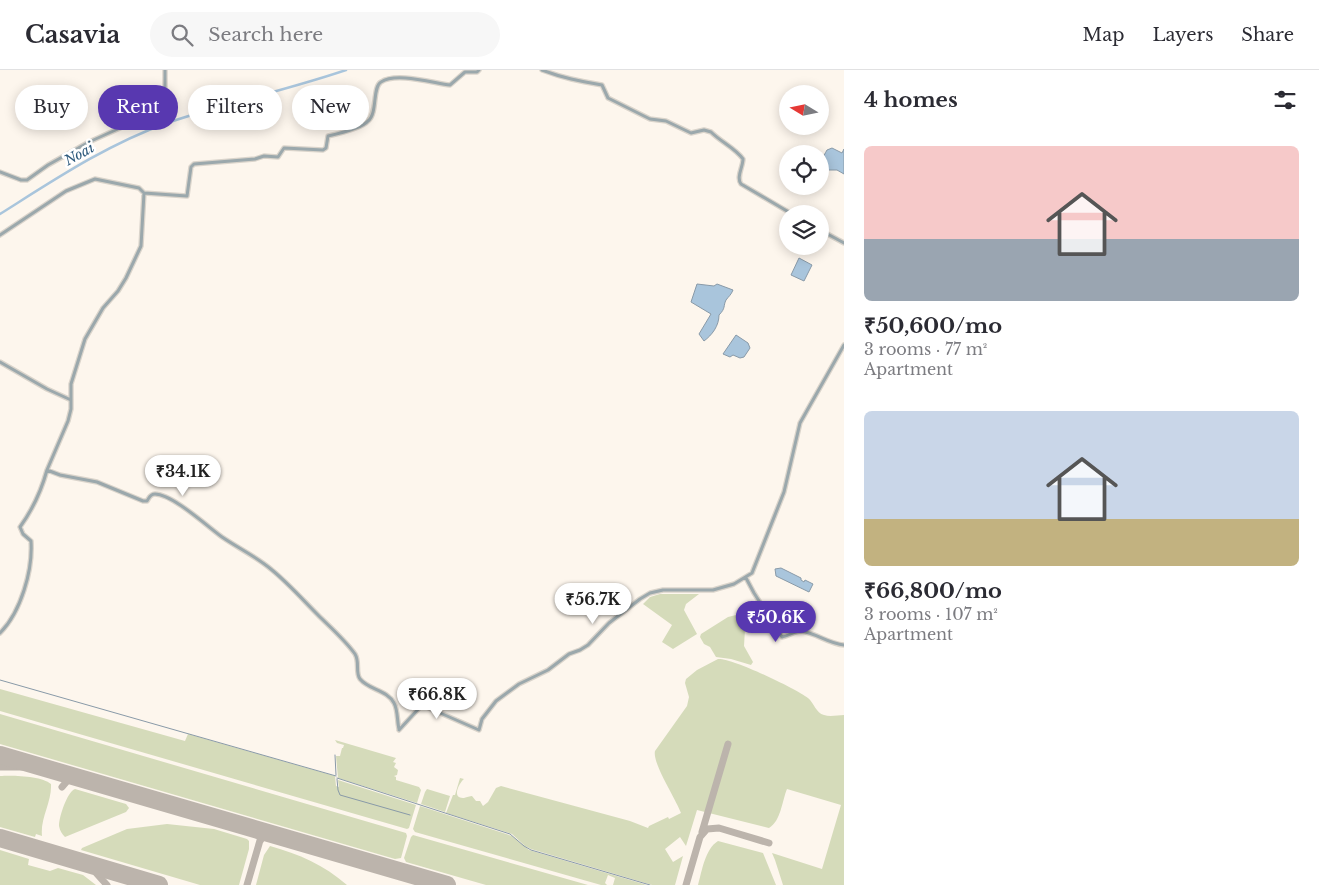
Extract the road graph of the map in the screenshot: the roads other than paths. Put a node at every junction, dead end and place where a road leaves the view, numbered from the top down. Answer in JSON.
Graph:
{"nodes":[{"id":1,"x":165,"y":70,"type":"edge"},
{"id":2,"x":479,"y":70,"type":"edge"},
{"id":3,"x":542,"y":70,"type":"edge"},
{"id":4,"x":0,"y":172,"type":"edge"},
{"id":5,"x":144,"y":193,"type":"junction"},
{"id":6,"x":779,"y":206,"type":"edge"},
{"id":7,"x":0,"y":235,"type":"edge"},
{"id":8,"x":829,"y":235,"type":"edge"},
{"id":9,"x":844,"y":243,"type":"edge"},
{"id":10,"x":844,"y":345,"type":"edge"},
{"id":11,"x":0,"y":362,"type":"edge"},
{"id":12,"x":71,"y":400,"type":"junction"},
{"id":13,"x":47,"y":470,"type":"junction"},
{"id":14,"x":746,"y":578,"type":"junction"},
{"id":15,"x":0,"y":634,"type":"edge"},
{"id":16,"x":844,"y":645,"type":"edge"}],
"edges":[{"from":1,"to":4,"type":"street"},
{"from":2,"to":5,"type":"street"},
{"from":3,"to":6,"type":"street"},
{"from":5,"to":7,"type":"street"},
{"from":5,"to":12,"type":"street"},
{"from":8,"to":9,"type":"street"},
{"from":10,"to":14,"type":"street"},
{"from":11,"to":12,"type":"street"},
{"from":12,"to":13,"type":"street"},
{"from":13,"to":14,"type":"street"},
{"from":13,"to":15,"type":"street"},
{"from":14,"to":16,"type":"street"}]}
